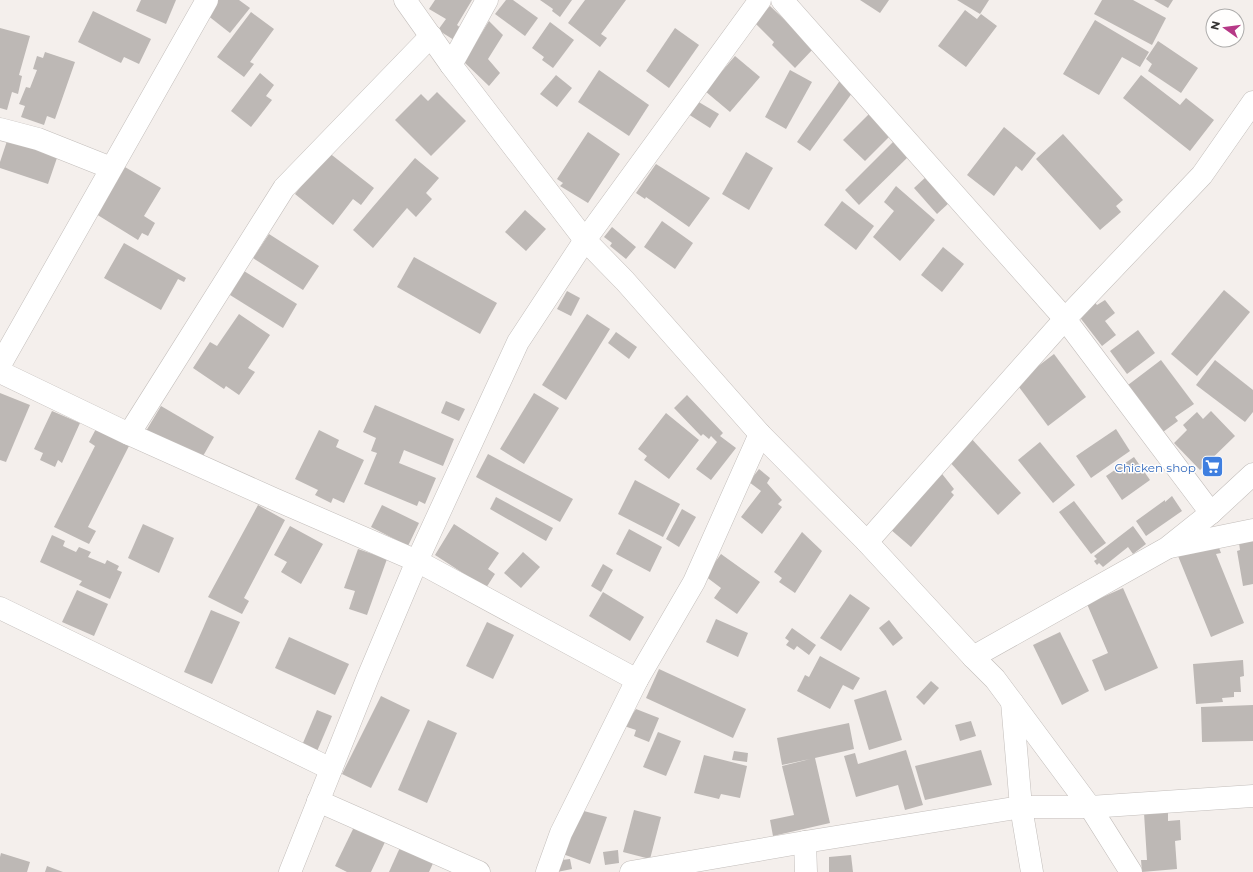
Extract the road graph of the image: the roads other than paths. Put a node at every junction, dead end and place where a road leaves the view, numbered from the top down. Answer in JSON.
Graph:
{"nodes":[{"id":1,"x":207,"y":0,"type":"edge"},
{"id":2,"x":405,"y":0,"type":"edge"},
{"id":3,"x":487,"y":0,"type":"edge"},
{"id":4,"x":760,"y":0,"type":"edge"},
{"id":5,"x":782,"y":0,"type":"edge"},
{"id":6,"x":431,"y":36,"type":"junction"},
{"id":7,"x":451,"y":65,"type":"junction"},
{"id":8,"x":1253,"y":102,"type":"edge"},
{"id":9,"x":0,"y":129,"type":"edge"},
{"id":10,"x":112,"y":168,"type":"junction"},
{"id":11,"x":585,"y":240,"type":"junction"},
{"id":12,"x":1065,"y":319,"type":"junction"},
{"id":13,"x":0,"y":365,"type":"edge"},
{"id":14,"x":0,"y":372,"type":"edge"},
{"id":15,"x":130,"y":434,"type":"junction"},
{"id":16,"x":760,"y":434,"type":"junction"},
{"id":17,"x":1253,"y":474,"type":"edge"},
{"id":18,"x":1211,"y":513,"type":"junction"},
{"id":19,"x":1253,"y":530,"type":"edge"},
{"id":20,"x":867,"y":542,"type":"junction"},
{"id":21,"x":1167,"y":548,"type":"junction"},
{"id":22,"x":417,"y":561,"type":"junction"},
{"id":23,"x":0,"y":608,"type":"edge"},
{"id":24,"x":973,"y":657,"type":"junction"},
{"id":25,"x":637,"y":680,"type":"junction"},
{"id":26,"x":1012,"y":702,"type":"junction"},
{"id":27,"x":331,"y":769,"type":"junction"},
{"id":28,"x":1253,"y":796,"type":"edge"},
{"id":29,"x":318,"y":801,"type":"junction"},
{"id":30,"x":1021,"y":807,"type":"junction"},
{"id":31,"x":1090,"y":807,"type":"junction"},
{"id":32,"x":805,"y":842,"type":"junction"},
{"id":33,"x":290,"y":872,"type":"edge"},
{"id":34,"x":480,"y":872,"type":"edge"},
{"id":35,"x":547,"y":872,"type":"edge"},
{"id":36,"x":632,"y":872,"type":"edge"},
{"id":37,"x":806,"y":872,"type":"edge"},
{"id":38,"x":1032,"y":872,"type":"edge"},
{"id":39,"x":1131,"y":872,"type":"edge"}],
"edges":[{"from":1,"to":10,"type":"street"},
{"from":2,"to":6,"type":"street"},
{"from":3,"to":7,"type":"street"},
{"from":4,"to":11,"type":"street"},
{"from":5,"to":12,"type":"street"},
{"from":6,"to":7,"type":"street"},
{"from":6,"to":15,"type":"street"},
{"from":7,"to":11,"type":"street"},
{"from":8,"to":12,"type":"street"},
{"from":9,"to":10,"type":"street"},
{"from":10,"to":13,"type":"street"},
{"from":11,"to":16,"type":"street"},
{"from":11,"to":22,"type":"street"},
{"from":12,"to":18,"type":"street"},
{"from":12,"to":20,"type":"street"},
{"from":14,"to":15,"type":"street"},
{"from":15,"to":22,"type":"street"},
{"from":16,"to":20,"type":"street"},
{"from":16,"to":25,"type":"street"},
{"from":17,"to":18,"type":"street"},
{"from":18,"to":21,"type":"street"},
{"from":19,"to":21,"type":"street"},
{"from":20,"to":24,"type":"street"},
{"from":21,"to":24,"type":"street"},
{"from":22,"to":25,"type":"street"},
{"from":22,"to":27,"type":"street"},
{"from":23,"to":27,"type":"street"},
{"from":24,"to":26,"type":"street"},
{"from":25,"to":35,"type":"street"},
{"from":26,"to":30,"type":"street"},
{"from":26,"to":31,"type":"street"},
{"from":27,"to":29,"type":"street"},
{"from":28,"to":31,"type":"street"},
{"from":29,"to":33,"type":"street"},
{"from":29,"to":34,"type":"street"},
{"from":30,"to":31,"type":"street"},
{"from":30,"to":32,"type":"street"},
{"from":30,"to":38,"type":"street"},
{"from":31,"to":39,"type":"street"},
{"from":32,"to":36,"type":"street"},
{"from":32,"to":37,"type":"street"}]}
